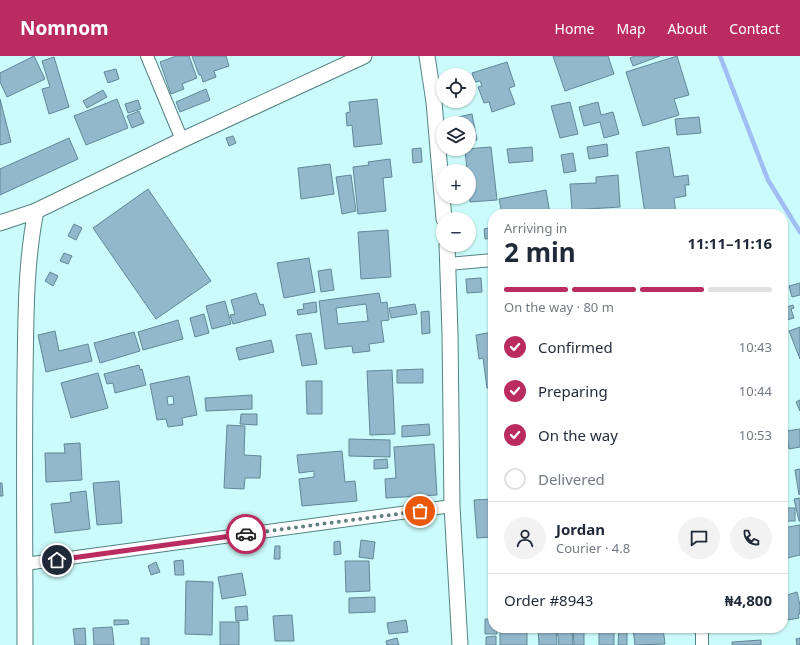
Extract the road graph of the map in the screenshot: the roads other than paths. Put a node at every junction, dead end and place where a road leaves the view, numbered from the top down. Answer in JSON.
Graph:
{"nodes":[{"id":1,"x":147,"y":56,"type":"edge"},
{"id":2,"x":364,"y":56,"type":"edge"},
{"id":3,"x":427,"y":56,"type":"edge"},
{"id":4,"x":182,"y":140,"type":"junction"},
{"id":5,"x":36,"y":211,"type":"junction"},
{"id":6,"x":443,"y":212,"type":"edge"},
{"id":7,"x":0,"y":222,"type":"edge"},
{"id":8,"x":447,"y":252,"type":"edge"},
{"id":9,"x":488,"y":260,"type":"edge"},
{"id":10,"x":448,"y":264,"type":"junction"},
{"id":11,"x":452,"y":506,"type":"junction"},
{"id":12,"x":25,"y":564,"type":"junction"},
{"id":13,"x":702,"y":633,"type":"edge"},
{"id":14,"x":25,"y":645,"type":"edge"},
{"id":15,"x":460,"y":645,"type":"edge"},
{"id":16,"x":702,"y":645,"type":"edge"}],
"edges":[{"from":1,"to":4,"type":"street"},
{"from":2,"to":4,"type":"street"},
{"from":3,"to":6,"type":"street"},
{"from":4,"to":5,"type":"street"},
{"from":5,"to":7,"type":"street"},
{"from":5,"to":12,"type":"street"},
{"from":8,"to":10,"type":"street"},
{"from":9,"to":10,"type":"street"},
{"from":10,"to":11,"type":"street"},
{"from":11,"to":12,"type":"street"},
{"from":11,"to":15,"type":"street"},
{"from":12,"to":14,"type":"street"},
{"from":13,"to":16,"type":"street"}]}
